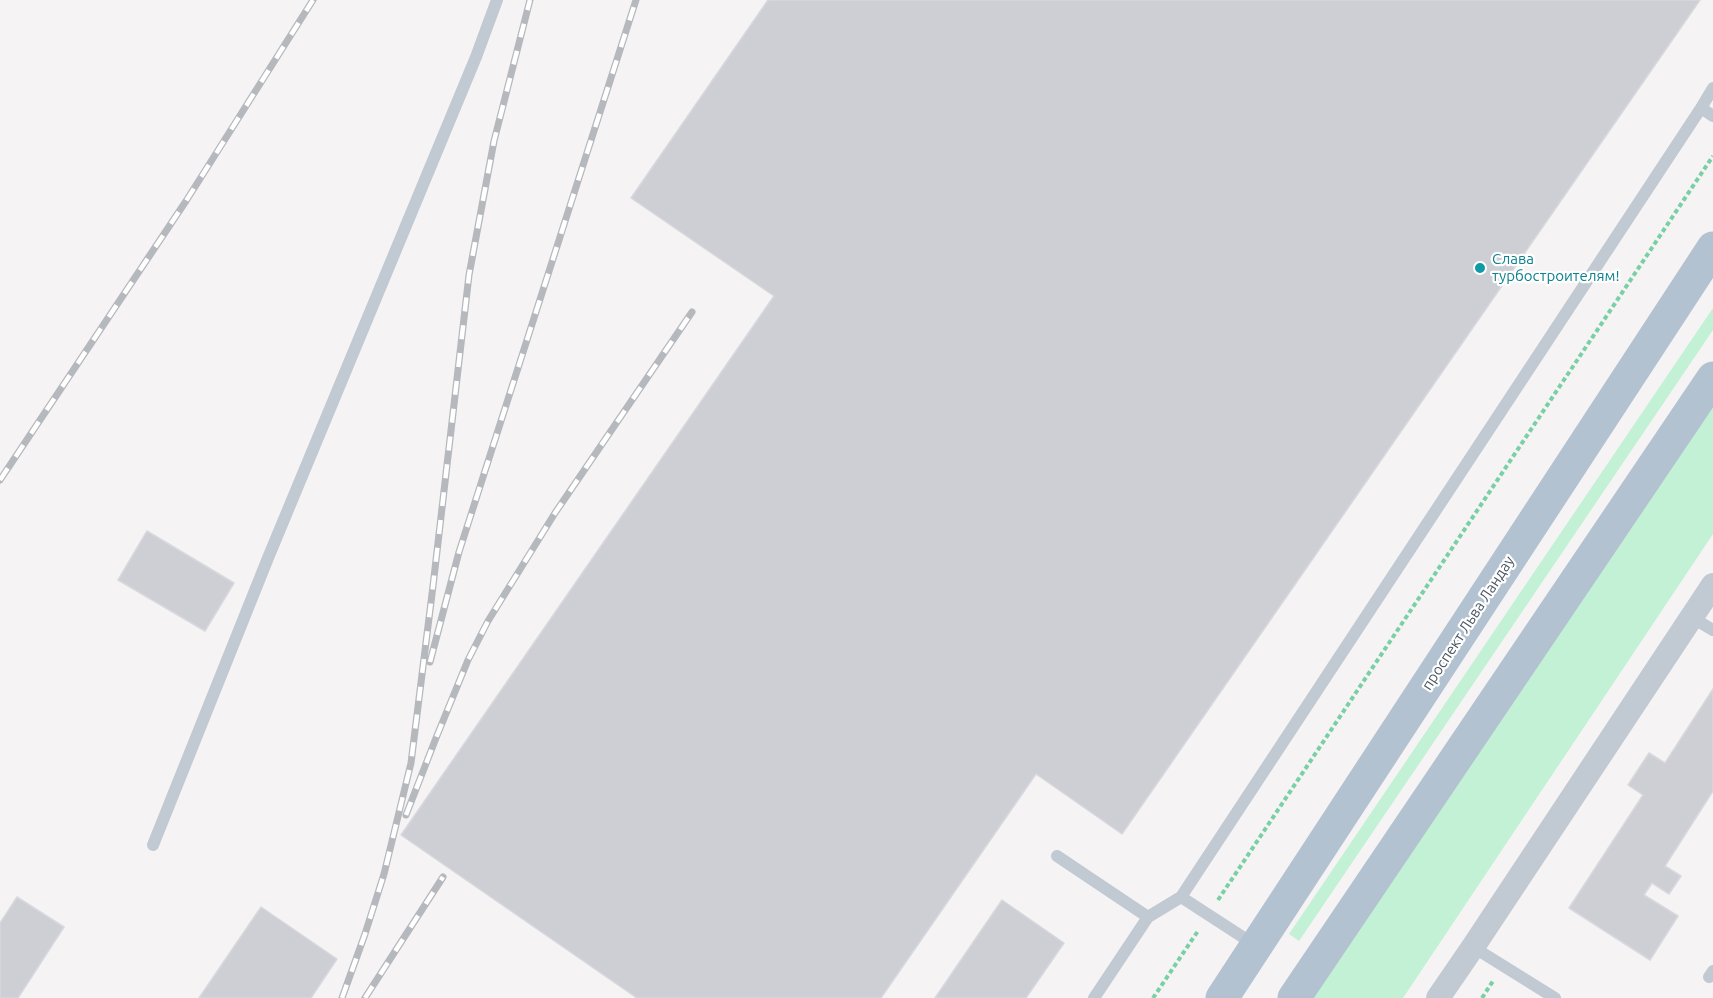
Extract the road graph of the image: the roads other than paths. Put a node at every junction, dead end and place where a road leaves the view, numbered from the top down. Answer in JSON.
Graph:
{"nodes":[{"id":1,"x":497,"y":0,"type":"edge"},
{"id":2,"x":1713,"y":88,"type":"edge"},
{"id":3,"x":1701,"y":108,"type":"junction"},
{"id":4,"x":1713,"y":116,"type":"edge"},
{"id":5,"x":1713,"y":248,"type":"edge"},
{"id":6,"x":1713,"y":378,"type":"edge"},
{"id":7,"x":1713,"y":585,"type":"edge"},
{"id":8,"x":1691,"y":617,"type":"junction"},
{"id":9,"x":1713,"y":630,"type":"edge"},
{"id":10,"x":153,"y":845,"type":"dead end"},
{"id":11,"x":1057,"y":856,"type":"dead end"},
{"id":12,"x":1181,"y":897,"type":"junction"},
{"id":13,"x":1148,"y":917,"type":"junction"},
{"id":14,"x":1256,"y":945,"type":"junction"},
{"id":15,"x":1473,"y":947,"type":"junction"},
{"id":16,"x":1094,"y":998,"type":"edge"},
{"id":17,"x":1222,"y":998,"type":"edge"},
{"id":18,"x":1294,"y":998,"type":"edge"},
{"id":19,"x":1437,"y":998,"type":"edge"},
{"id":20,"x":1555,"y":998,"type":"edge"}],
"edges":[{"from":1,"to":10,"type":"lane"},
{"from":2,"to":3,"type":"lane"},
{"from":3,"to":4,"type":"lane"},
{"from":3,"to":12,"type":"lane"},
{"from":5,"to":14,"type":"main road","name":"проспект Льва Ландау"},
{"from":6,"to":18,"type":"main road"},
{"from":7,"to":8,"type":"street"},
{"from":8,"to":9,"type":"lane"},
{"from":8,"to":15,"type":"street"},
{"from":11,"to":13,"type":"lane"},
{"from":12,"to":13,"type":"lane"},
{"from":12,"to":14,"type":"lane"},
{"from":13,"to":16,"type":"lane"},
{"from":14,"to":17,"type":"main road","name":"проспект Льва Ландау"},
{"from":15,"to":19,"type":"street"},
{"from":15,"to":20,"type":"lane"}]}
